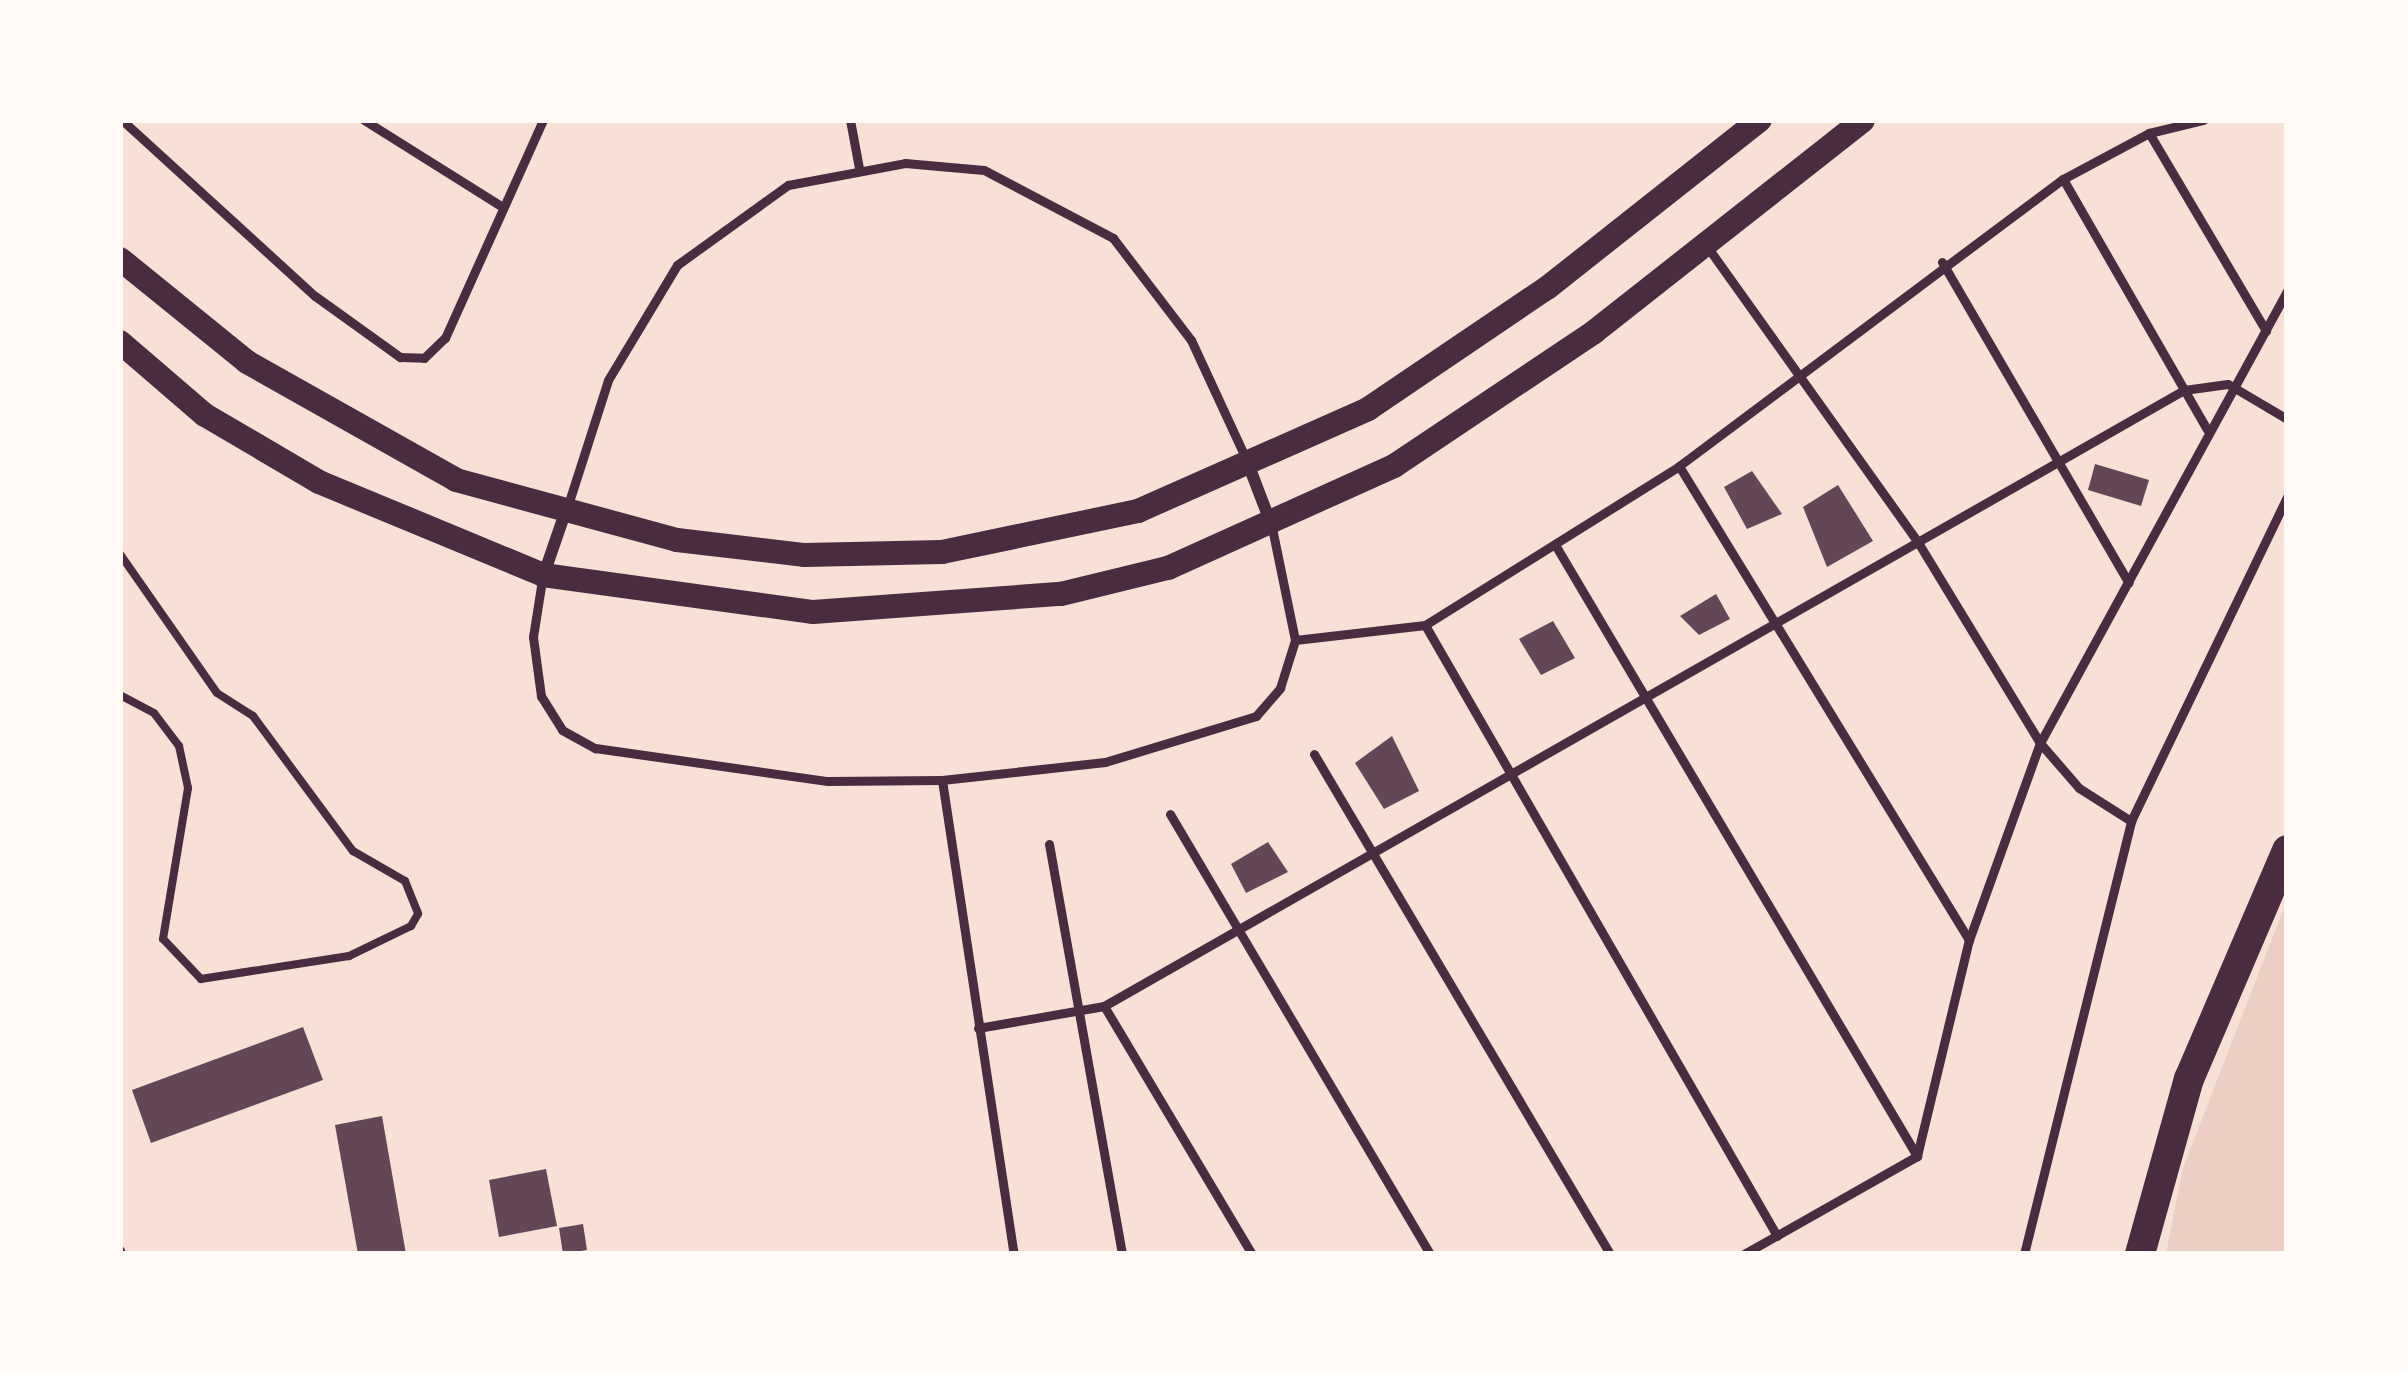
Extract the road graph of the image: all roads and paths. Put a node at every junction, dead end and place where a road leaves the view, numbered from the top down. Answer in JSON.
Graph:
{"nodes":[{"id":1,"x":122,"y":120,"type":"edge"},
{"id":2,"x":364,"y":120,"type":"edge"},
{"id":3,"x":543,"y":120,"type":"edge"},
{"id":4,"x":850,"y":120,"type":"edge"},
{"id":5,"x":1760,"y":120,"type":"edge"},
{"id":6,"x":1863,"y":120,"type":"edge"},
{"id":7,"x":2203,"y":120,"type":"edge"},
{"id":8,"x":2149,"y":133,"type":"junction"},
{"id":9,"x":859,"y":168,"type":"junction"},
{"id":10,"x":2063,"y":179,"type":"junction"},
{"id":11,"x":501,"y":206,"type":"junction"},
{"id":12,"x":1706,"y":245,"type":"junction"},
{"id":13,"x":120,"y":259,"type":"edge"},
{"id":14,"x":1942,"y":262,"type":"junction"},
{"id":15,"x":2287,"y":291,"type":"edge"},
{"id":16,"x":2266,"y":331,"type":"junction"},
{"id":17,"x":120,"y":342,"type":"edge"},
{"id":18,"x":1803,"y":374,"type":"junction"},
{"id":19,"x":2228,"y":385,"type":"junction"},
{"id":20,"x":2184,"y":390,"type":"junction"},
{"id":21,"x":2287,"y":418,"type":"edge"},
{"id":22,"x":2207,"y":429,"type":"junction"},
{"id":23,"x":1247,"y":461,"type":"junction"},
{"id":24,"x":2060,"y":461,"type":"junction"},
{"id":25,"x":1679,"y":466,"type":"junction"},
{"id":26,"x":2287,"y":497,"type":"edge"},
{"id":27,"x":565,"y":513,"type":"junction"},
{"id":28,"x":1272,"y":527,"type":"junction"},
{"id":29,"x":1919,"y":544,"type":"junction"},
{"id":30,"x":1557,"y":548,"type":"junction"},
{"id":31,"x":120,"y":554,"type":"edge"},
{"id":32,"x":543,"y":575,"type":"junction"},
{"id":33,"x":2128,"y":583,"type":"junction"},
{"id":34,"x":1777,"y":623,"type":"junction"},
{"id":35,"x":1425,"y":625,"type":"junction"},
{"id":36,"x":1295,"y":640,"type":"junction"},
{"id":37,"x":120,"y":695,"type":"edge"},
{"id":38,"x":1646,"y":700,"type":"junction"},
{"id":39,"x":2041,"y":743,"type":"junction"},
{"id":40,"x":1314,"y":754,"type":"dead end"},
{"id":41,"x":1514,"y":771,"type":"junction"},
{"id":42,"x":942,"y":780,"type":"junction"},
{"id":43,"x":1170,"y":814,"type":"dead end"},
{"id":44,"x":2131,"y":821,"type":"junction"},
{"id":45,"x":1049,"y":844,"type":"dead end"},
{"id":46,"x":1373,"y":850,"type":"junction"},
{"id":47,"x":2287,"y":850,"type":"edge"},
{"id":48,"x":1240,"y":926,"type":"junction"},
{"id":49,"x":1969,"y":940,"type":"junction"},
{"id":50,"x":1104,"y":1006,"type":"junction"},
{"id":51,"x":1085,"y":1007,"type":"junction"},
{"id":52,"x":978,"y":1028,"type":"junction"},
{"id":53,"x":1917,"y":1156,"type":"junction"},
{"id":54,"x":1777,"y":1236,"type":"junction"},
{"id":55,"x":1014,"y":1254,"type":"edge"},
{"id":56,"x":1122,"y":1254,"type":"edge"},
{"id":57,"x":1252,"y":1254,"type":"edge"},
{"id":58,"x":1430,"y":1254,"type":"edge"},
{"id":59,"x":1610,"y":1254,"type":"edge"},
{"id":60,"x":1744,"y":1254,"type":"edge"},
{"id":61,"x":2024,"y":1254,"type":"edge"},
{"id":62,"x":2140,"y":1254,"type":"edge"}],
"edges":[{"from":1,"to":11,"type":"lane"},
{"from":2,"to":11,"type":"lane"},
{"from":3,"to":11,"type":"lane"},
{"from":4,"to":9,"type":"lane"},
{"from":5,"to":23,"type":"main road"},
{"from":6,"to":12,"type":"main road"},
{"from":7,"to":8,"type":"lane"},
{"from":8,"to":10,"type":"lane"},
{"from":8,"to":16,"type":"lane"},
{"from":9,"to":23,"type":"lane"},
{"from":9,"to":27,"type":"lane"},
{"from":10,"to":14,"type":"lane"},
{"from":10,"to":20,"type":"lane"},
{"from":12,"to":18,"type":"lane"},
{"from":12,"to":28,"type":"main road"},
{"from":13,"to":27,"type":"main road"},
{"from":14,"to":18,"type":"lane"},
{"from":14,"to":24,"type":"lane"},
{"from":15,"to":16,"type":"lane"},
{"from":16,"to":19,"type":"lane"},
{"from":17,"to":32,"type":"main road"},
{"from":18,"to":25,"type":"lane"},
{"from":18,"to":29,"type":"lane"},
{"from":19,"to":20,"type":"lane"},
{"from":19,"to":21,"type":"lane"},
{"from":19,"to":22,"type":"lane"},
{"from":20,"to":22,"type":"lane"},
{"from":20,"to":24,"type":"lane"},
{"from":22,"to":33,"type":"lane"},
{"from":23,"to":27,"type":"main road"},
{"from":23,"to":28,"type":"street"},
{"from":24,"to":29,"type":"lane"},
{"from":24,"to":33,"type":"lane"},
{"from":25,"to":30,"type":"lane"},
{"from":25,"to":34,"type":"lane"},
{"from":26,"to":44,"type":"lane"},
{"from":27,"to":32,"type":"street"},
{"from":28,"to":32,"type":"main road"},
{"from":28,"to":36,"type":"lane"},
{"from":29,"to":34,"type":"lane"},
{"from":29,"to":39,"type":"lane"},
{"from":30,"to":35,"type":"lane"},
{"from":30,"to":38,"type":"lane"},
{"from":31,"to":37,"type":"path"},
{"from":32,"to":42,"type":"lane"},
{"from":33,"to":39,"type":"lane"},
{"from":34,"to":38,"type":"lane"},
{"from":34,"to":49,"type":"lane"},
{"from":35,"to":36,"type":"lane"},
{"from":35,"to":41,"type":"lane"},
{"from":36,"to":42,"type":"lane"},
{"from":38,"to":41,"type":"lane"},
{"from":38,"to":53,"type":"lane"},
{"from":39,"to":44,"type":"lane"},
{"from":39,"to":49,"type":"lane"},
{"from":40,"to":46,"type":"lane"},
{"from":41,"to":46,"type":"lane"},
{"from":41,"to":54,"type":"lane"},
{"from":42,"to":52,"type":"lane"},
{"from":43,"to":48,"type":"lane"},
{"from":44,"to":61,"type":"lane"},
{"from":45,"to":51,"type":"lane"},
{"from":46,"to":48,"type":"lane"},
{"from":46,"to":59,"type":"lane"},
{"from":47,"to":62,"type":"main road"},
{"from":48,"to":50,"type":"lane"},
{"from":48,"to":58,"type":"lane"},
{"from":49,"to":53,"type":"lane"},
{"from":50,"to":51,"type":"lane"},
{"from":50,"to":57,"type":"lane"},
{"from":51,"to":52,"type":"lane"},
{"from":51,"to":56,"type":"lane"},
{"from":52,"to":55,"type":"lane"},
{"from":53,"to":54,"type":"lane"},
{"from":54,"to":60,"type":"lane"}]}
